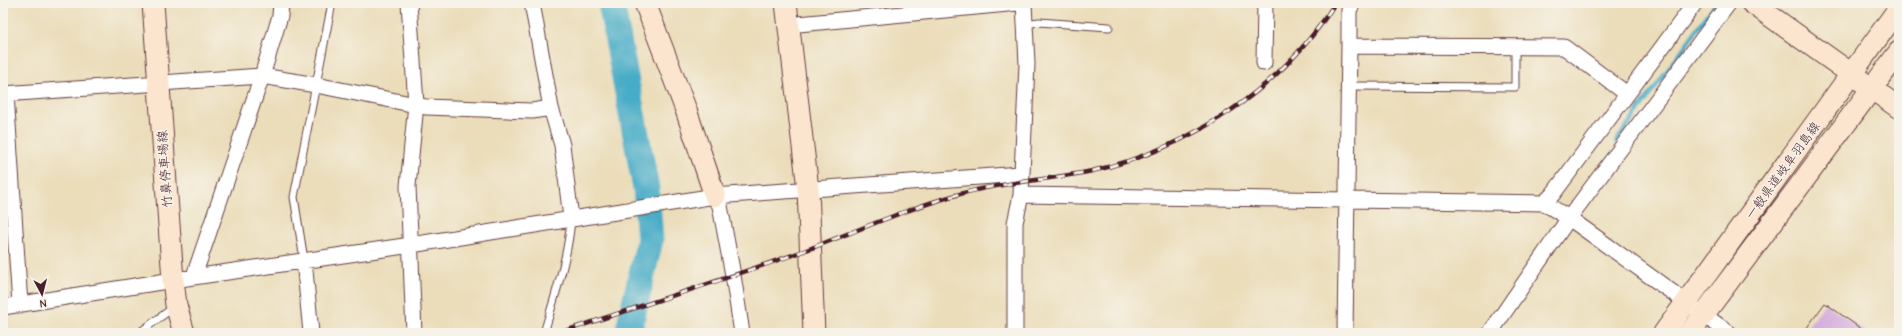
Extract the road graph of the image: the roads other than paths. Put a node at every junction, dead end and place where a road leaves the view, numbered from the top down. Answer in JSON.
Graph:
{"nodes":[{"id":1,"x":153,"y":3,"type":"edge"},
{"id":2,"x":281,"y":3,"type":"edge"},
{"id":3,"x":332,"y":3,"type":"edge"},
{"id":4,"x":409,"y":3,"type":"edge"},
{"id":5,"x":532,"y":3,"type":"edge"},
{"id":6,"x":645,"y":3,"type":"edge"},
{"id":7,"x":786,"y":3,"type":"edge"},
{"id":8,"x":1018,"y":3,"type":"edge"},
{"id":9,"x":1024,"y":3,"type":"edge"},
{"id":10,"x":1265,"y":3,"type":"edge"},
{"id":11,"x":1353,"y":3,"type":"edge"},
{"id":12,"x":1695,"y":3,"type":"edge"},
{"id":13,"x":1729,"y":3,"type":"edge"},
{"id":14,"x":1752,"y":3,"type":"edge"},
{"id":15,"x":1899,"y":8,"type":"edge"},
{"id":16,"x":1025,"y":24,"type":"junction"},
{"id":17,"x":788,"y":25,"type":"junction"},
{"id":18,"x":1110,"y":27,"type":"dead end"},
{"id":19,"x":1349,"y":46,"type":"junction"},
{"id":20,"x":1515,"y":46,"type":"junction"},
{"id":21,"x":1899,"y":52,"type":"edge"},
{"id":22,"x":1264,"y":63,"type":"dead end"},
{"id":23,"x":1852,"y":73,"type":"junction"},
{"id":24,"x":262,"y":76,"type":"junction"},
{"id":25,"x":158,"y":84,"type":"junction"},
{"id":26,"x":316,"y":85,"type":"junction"},
{"id":27,"x":1349,"y":86,"type":"junction"},
{"id":28,"x":1872,"y":88,"type":"junction"},
{"id":29,"x":4,"y":94,"type":"edge"},
{"id":30,"x":1628,"y":94,"type":"junction"},
{"id":31,"x":416,"y":104,"type":"junction"},
{"id":32,"x":551,"y":108,"type":"junction"},
{"id":33,"x":1899,"y":108,"type":"edge"},
{"id":34,"x":1021,"y":174,"type":"junction"},
{"id":35,"x":808,"y":189,"type":"junction"},
{"id":36,"x":1021,"y":195,"type":"junction"},
{"id":37,"x":715,"y":196,"type":"junction"},
{"id":38,"x":1347,"y":200,"type":"junction"},
{"id":39,"x":1544,"y":203,"type":"junction"},
{"id":40,"x":571,"y":218,"type":"junction"},
{"id":41,"x":1569,"y":218,"type":"junction"},
{"id":42,"x":411,"y":245,"type":"junction"},
{"id":43,"x":304,"y":260,"type":"junction"},
{"id":44,"x":194,"y":276,"type":"junction"},
{"id":45,"x":173,"y":280,"type":"junction"},
{"id":46,"x":1686,"y":303,"type":"junction"},
{"id":47,"x":20,"y":305,"type":"junction"},
{"id":48,"x":176,"y":305,"type":"junction"},
{"id":49,"x":3,"y":307,"type":"edge"},
{"id":50,"x":1704,"y":314,"type":"junction"},
{"id":51,"x":139,"y":333,"type":"edge"},
{"id":52,"x":184,"y":333,"type":"edge"},
{"id":53,"x":311,"y":333,"type":"edge"},
{"id":54,"x":414,"y":333,"type":"edge"},
{"id":55,"x":544,"y":333,"type":"edge"},
{"id":56,"x":742,"y":333,"type":"edge"},
{"id":57,"x":814,"y":333,"type":"edge"},
{"id":58,"x":1015,"y":333,"type":"edge"},
{"id":59,"x":1345,"y":333,"type":"edge"},
{"id":60,"x":1490,"y":333,"type":"edge"},
{"id":61,"x":1664,"y":333,"type":"edge"},
{"id":62,"x":1690,"y":333,"type":"edge"},
{"id":63,"x":1729,"y":333,"type":"edge"}],
"edges":[{"from":1,"to":25,"type":"main road","name":"竹鼻停車場線"},
{"from":2,"to":24,"type":"street"},
{"from":3,"to":26,"type":"lane"},
{"from":4,"to":31,"type":"street"},
{"from":5,"to":32,"type":"street"},
{"from":6,"to":37,"type":"main road"},
{"from":7,"to":17,"type":"main road"},
{"from":8,"to":17,"type":"street"},
{"from":9,"to":16,"type":"street"},
{"from":10,"to":22,"type":"street"},
{"from":11,"to":19,"type":"street"},
{"from":12,"to":30,"type":"street"},
{"from":13,"to":41,"type":"street"},
{"from":14,"to":23,"type":"main road"},
{"from":15,"to":23,"type":"main road","name":"一般県道岐阜羽島線"},
{"from":16,"to":18,"type":"lane"},
{"from":16,"to":34,"type":"street"},
{"from":17,"to":35,"type":"main road"},
{"from":19,"to":20,"type":"street"},
{"from":19,"to":27,"type":"street"},
{"from":20,"to":27,"type":"lane"},
{"from":20,"to":30,"type":"street"},
{"from":21,"to":28,"type":"main road","name":"一般県道岐阜羽島線"},
{"from":23,"to":28,"type":"main road"},
{"from":23,"to":46,"type":"main road","name":"一般県道岐阜羽島線"},
{"from":24,"to":25,"type":"street"},
{"from":24,"to":26,"type":"street"},
{"from":24,"to":44,"type":"street"},
{"from":25,"to":29,"type":"street"},
{"from":25,"to":45,"type":"main road","name":"竹鼻停車場線"},
{"from":26,"to":31,"type":"street"},
{"from":26,"to":43,"type":"lane"},
{"from":27,"to":38,"type":"street"},
{"from":28,"to":33,"type":"main road"},
{"from":28,"to":50,"type":"main road","name":"一般県道岐阜羽島線"},
{"from":29,"to":47,"type":"street"},
{"from":30,"to":39,"type":"street"},
{"from":31,"to":32,"type":"street"},
{"from":31,"to":42,"type":"street"},
{"from":32,"to":40,"type":"street"},
{"from":34,"to":35,"type":"street"},
{"from":34,"to":36,"type":"street"},
{"from":35,"to":37,"type":"street"},
{"from":35,"to":57,"type":"main road"},
{"from":36,"to":38,"type":"street"},
{"from":36,"to":58,"type":"street"},
{"from":37,"to":40,"type":"street"},
{"from":37,"to":56,"type":"street"},
{"from":38,"to":39,"type":"street"},
{"from":38,"to":59,"type":"street"},
{"from":39,"to":41,"type":"street"},
{"from":40,"to":42,"type":"street"},
{"from":40,"to":55,"type":"lane"},
{"from":41,"to":46,"type":"street"},
{"from":41,"to":60,"type":"street"},
{"from":42,"to":43,"type":"street"},
{"from":42,"to":54,"type":"street"},
{"from":43,"to":44,"type":"street"},
{"from":43,"to":53,"type":"street"},
{"from":44,"to":45,"type":"street"},
{"from":45,"to":47,"type":"street"},
{"from":45,"to":48,"type":"main road","name":"竹鼻停車場線"},
{"from":46,"to":50,"type":"street"},
{"from":46,"to":61,"type":"main road","name":"一般県道岐阜羽島線"},
{"from":47,"to":49,"type":"street"},
{"from":48,"to":51,"type":"lane"},
{"from":48,"to":52,"type":"main road","name":"竹鼻停車場線"},
{"from":50,"to":62,"type":"main road","name":"一般県道岐阜羽島線"},
{"from":50,"to":63,"type":"street"}]}
